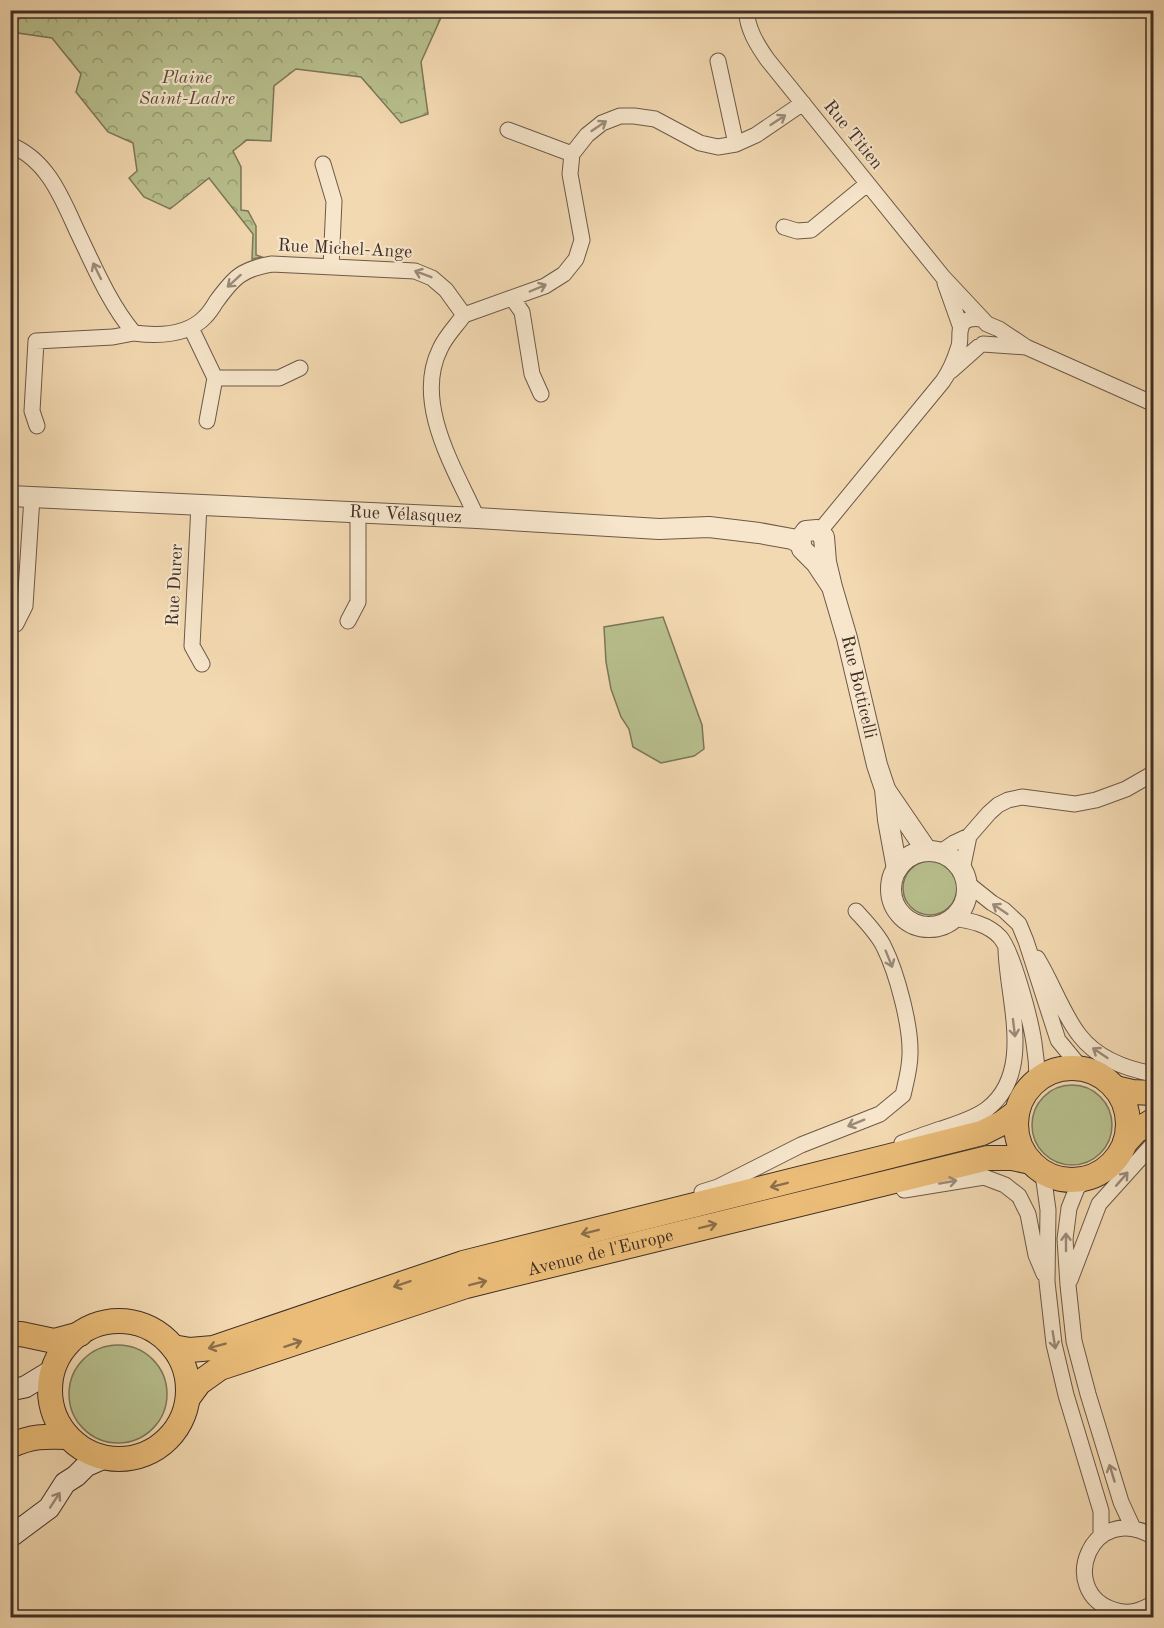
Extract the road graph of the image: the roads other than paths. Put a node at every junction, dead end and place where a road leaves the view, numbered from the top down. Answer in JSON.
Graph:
{"nodes":[{"id":1,"x":746,"y":10,"type":"edge"},
{"id":2,"x":718,"y":61,"type":"dead end"},
{"id":3,"x":803,"y":103,"type":"junction"},
{"id":4,"x":508,"y":130,"type":"dead end"},
{"id":5,"x":736,"y":144,"type":"junction"},
{"id":6,"x":10,"y":145,"type":"edge"},
{"id":7,"x":572,"y":154,"type":"junction"},
{"id":8,"x":323,"y":164,"type":"dead end"},
{"id":9,"x":867,"y":184,"type":"junction"},
{"id":10,"x":784,"y":227,"type":"dead end"},
{"id":11,"x":330,"y":267,"type":"junction"},
{"id":12,"x":943,"y":277,"type":"junction"},
{"id":13,"x":512,"y":298,"type":"junction"},
{"id":14,"x":464,"y":315,"type":"junction"},
{"id":15,"x":984,"y":322,"type":"junction"},
{"id":16,"x":191,"y":328,"type":"junction"},
{"id":17,"x":961,"y":332,"type":"junction"},
{"id":18,"x":134,"y":333,"type":"junction"},
{"id":19,"x":981,"y":346,"type":"junction"},
{"id":20,"x":1026,"y":347,"type":"junction"},
{"id":21,"x":300,"y":368,"type":"dead end"},
{"id":22,"x":949,"y":372,"type":"junction"},
{"id":23,"x":215,"y":378,"type":"junction"},
{"id":24,"x":541,"y":394,"type":"dead end"},
{"id":25,"x":1154,"y":404,"type":"edge"},
{"id":26,"x":207,"y":421,"type":"dead end"},
{"id":27,"x":37,"y":426,"type":"dead end"},
{"id":28,"x":10,"y":496,"type":"edge"},
{"id":29,"x":32,"y":497,"type":"junction"},
{"id":30,"x":199,"y":505,"type":"junction"},
{"id":31,"x":358,"y":512,"type":"junction"},
{"id":32,"x":477,"y":518,"type":"junction"},
{"id":33,"x":813,"y":543,"type":"junction"},
{"id":34,"x":348,"y":621,"type":"dead end"},
{"id":35,"x":10,"y":627,"type":"edge"},
{"id":36,"x":202,"y":664,"type":"dead end"},
{"id":37,"x":1154,"y":773,"type":"edge"},
{"id":38,"x":885,"y":789,"type":"junction"},
{"id":39,"x":969,"y":836,"type":"junction"},
{"id":40,"x":934,"y":852,"type":"junction"},
{"id":41,"x":897,"y":869,"type":"junction"},
{"id":42,"x":964,"y":876,"type":"junction"},
{"id":43,"x":856,"y":911,"type":"dead end"},
{"id":44,"x":954,"y":918,"type":"junction"},
{"id":45,"x":1026,"y":941,"type":"junction"},
{"id":46,"x":1006,"y":949,"type":"junction"},
{"id":47,"x":1081,"y":1068,"type":"junction"},
{"id":48,"x":1154,"y":1074,"type":"edge"},
{"id":49,"x":1037,"y":1080,"type":"junction"},
{"id":50,"x":1115,"y":1088,"type":"junction"},
{"id":51,"x":1154,"y":1093,"type":"edge"},
{"id":52,"x":1017,"y":1112,"type":"junction"},
{"id":53,"x":1154,"y":1120,"type":"edge"},
{"id":54,"x":1125,"y":1143,"type":"junction"},
{"id":55,"x":1154,"y":1143,"type":"edge"},
{"id":56,"x":1035,"y":1166,"type":"junction"},
{"id":57,"x":836,"y":1170,"type":"junction"},
{"id":58,"x":1088,"y":1178,"type":"junction"},
{"id":59,"x":786,"y":1207,"type":"junction"},
{"id":60,"x":629,"y":1223,"type":"junction"},
{"id":61,"x":1047,"y":1282,"type":"junction"},
{"id":62,"x":1068,"y":1285,"type":"junction"},
{"id":63,"x":80,"y":1334,"type":"junction"},
{"id":64,"x":10,"y":1335,"type":"edge"},
{"id":65,"x":173,"y":1347,"type":"junction"},
{"id":66,"x":53,"y":1370,"type":"junction"},
{"id":67,"x":10,"y":1390,"type":"edge"},
{"id":68,"x":188,"y":1398,"type":"junction"},
{"id":69,"x":68,"y":1437,"type":"junction"},
{"id":70,"x":10,"y":1446,"type":"edge"},
{"id":71,"x":104,"y":1458,"type":"junction"},
{"id":72,"x":1133,"y":1528,"type":"junction"},
{"id":73,"x":1101,"y":1536,"type":"junction"},
{"id":74,"x":10,"y":1537,"type":"edge"},
{"id":75,"x":1154,"y":1537,"type":"edge"},
{"id":76,"x":1154,"y":1603,"type":"edge"}],
"edges":[{"from":1,"to":3,"type":"street","name":"Rue Titien"},
{"from":2,"to":5,"type":"street"},
{"from":5,"to":3,"type":"street","one_way":true},
{"from":3,"to":9,"type":"street","name":"Rue Titien"},
{"from":4,"to":7,"type":"street"},
{"from":7,"to":5,"type":"street","one_way":true},
{"from":18,"to":6,"type":"street","one_way":true},
{"from":13,"to":7,"type":"street","one_way":true},
{"from":8,"to":11,"type":"street"},
{"from":9,"to":10,"type":"street"},
{"from":9,"to":12,"type":"street","name":"Rue Titien"},
{"from":14,"to":11,"type":"street","name":"Rue Michel-Ange","one_way":true},
{"from":11,"to":16,"type":"street","name":"Rue Michel-Ange","one_way":true},
{"from":12,"to":15,"type":"street","name":"Rue Titien"},
{"from":12,"to":17,"type":"street","name":"Rue Titien"},
{"from":13,"to":14,"type":"street"},
{"from":13,"to":24,"type":"street"},
{"from":14,"to":32,"type":"street"},
{"from":15,"to":17,"type":"street"},
{"from":15,"to":19,"type":"street"},
{"from":15,"to":20,"type":"street","name":"Rue Titien"},
{"from":16,"to":18,"type":"street"},
{"from":16,"to":23,"type":"street"},
{"from":17,"to":19,"type":"street"},
{"from":17,"to":22,"type":"street"},
{"from":18,"to":27,"type":"street"},
{"from":19,"to":20,"type":"street"},
{"from":19,"to":22,"type":"street"},
{"from":20,"to":25,"type":"street"},
{"from":21,"to":23,"type":"street"},
{"from":22,"to":33,"type":"street"},
{"from":23,"to":26,"type":"street"},
{"from":28,"to":29,"type":"street","name":"Rue Vélasquez"},
{"from":29,"to":30,"type":"street","name":"Rue Vélasquez"},
{"from":29,"to":35,"type":"street"},
{"from":30,"to":31,"type":"street","name":"Rue Vélasquez"},
{"from":30,"to":36,"type":"street","name":"Rue Durer"},
{"from":31,"to":32,"type":"street","name":"Rue Vélasquez"},
{"from":31,"to":34,"type":"street"},
{"from":32,"to":33,"type":"street","name":"Rue Vélasquez"},
{"from":33,"to":38,"type":"street","name":"Rue Botticelli"},
{"from":37,"to":39,"type":"street"},
{"from":38,"to":40,"type":"street","name":"Rue Botticelli"},
{"from":38,"to":41,"type":"street","name":"Rue Botticelli"},
{"from":39,"to":40,"type":"street"},
{"from":39,"to":42,"type":"street"},
{"from":40,"to":41,"type":"street"},
{"from":40,"to":42,"type":"street"},
{"from":41,"to":44,"type":"street"},
{"from":42,"to":44,"type":"street"},
{"from":45,"to":42,"type":"street","one_way":true},
{"from":43,"to":60,"type":"street","name":"Avenue de l'Europe","one_way":true},
{"from":44,"to":46,"type":"street"},
{"from":45,"to":47,"type":"street"},
{"from":48,"to":45,"type":"street","one_way":true},
{"from":46,"to":49,"type":"street"},
{"from":46,"to":57,"type":"street","one_way":true},
{"from":47,"to":49,"type":"main road"},
{"from":47,"to":50,"type":"main road"},
{"from":49,"to":52,"type":"main road"},
{"from":50,"to":51,"type":"main road"},
{"from":50,"to":54,"type":"main road"},
{"from":52,"to":56,"type":"main road"},
{"from":52,"to":57,"type":"main road","name":"Avenue de l'Europe"},
{"from":53,"to":54,"type":"main road"},
{"from":54,"to":58,"type":"main road"},
{"from":62,"to":55,"type":"street","one_way":true},
{"from":56,"to":58,"type":"main road"},
{"from":56,"to":59,"type":"main road","name":"Avenue de l'Europe"},
{"from":56,"to":61,"type":"street"},
{"from":57,"to":60,"type":"main road","name":"Avenue de l'Europe","one_way":true},
{"from":62,"to":58,"type":"street","one_way":true},
{"from":59,"to":61,"type":"street","one_way":true},
{"from":68,"to":59,"type":"main road","name":"Avenue de l'Europe","one_way":true},
{"from":60,"to":65,"type":"main road","name":"Avenue de l'Europe","one_way":true},
{"from":61,"to":73,"type":"street","one_way":true},
{"from":72,"to":62,"type":"street","one_way":true},
{"from":63,"to":64,"type":"main road"},
{"from":63,"to":65,"type":"main road"},
{"from":63,"to":66,"type":"main road"},
{"from":65,"to":68,"type":"main road"},
{"from":66,"to":67,"type":"main road"},
{"from":66,"to":69,"type":"main road"},
{"from":68,"to":71,"type":"main road"},
{"from":69,"to":70,"type":"main road"},
{"from":69,"to":71,"type":"main road"},
{"from":74,"to":71,"type":"main road","one_way":true},
{"from":72,"to":73,"type":"street"},
{"from":72,"to":75,"type":"street"},
{"from":73,"to":76,"type":"street"}]}
